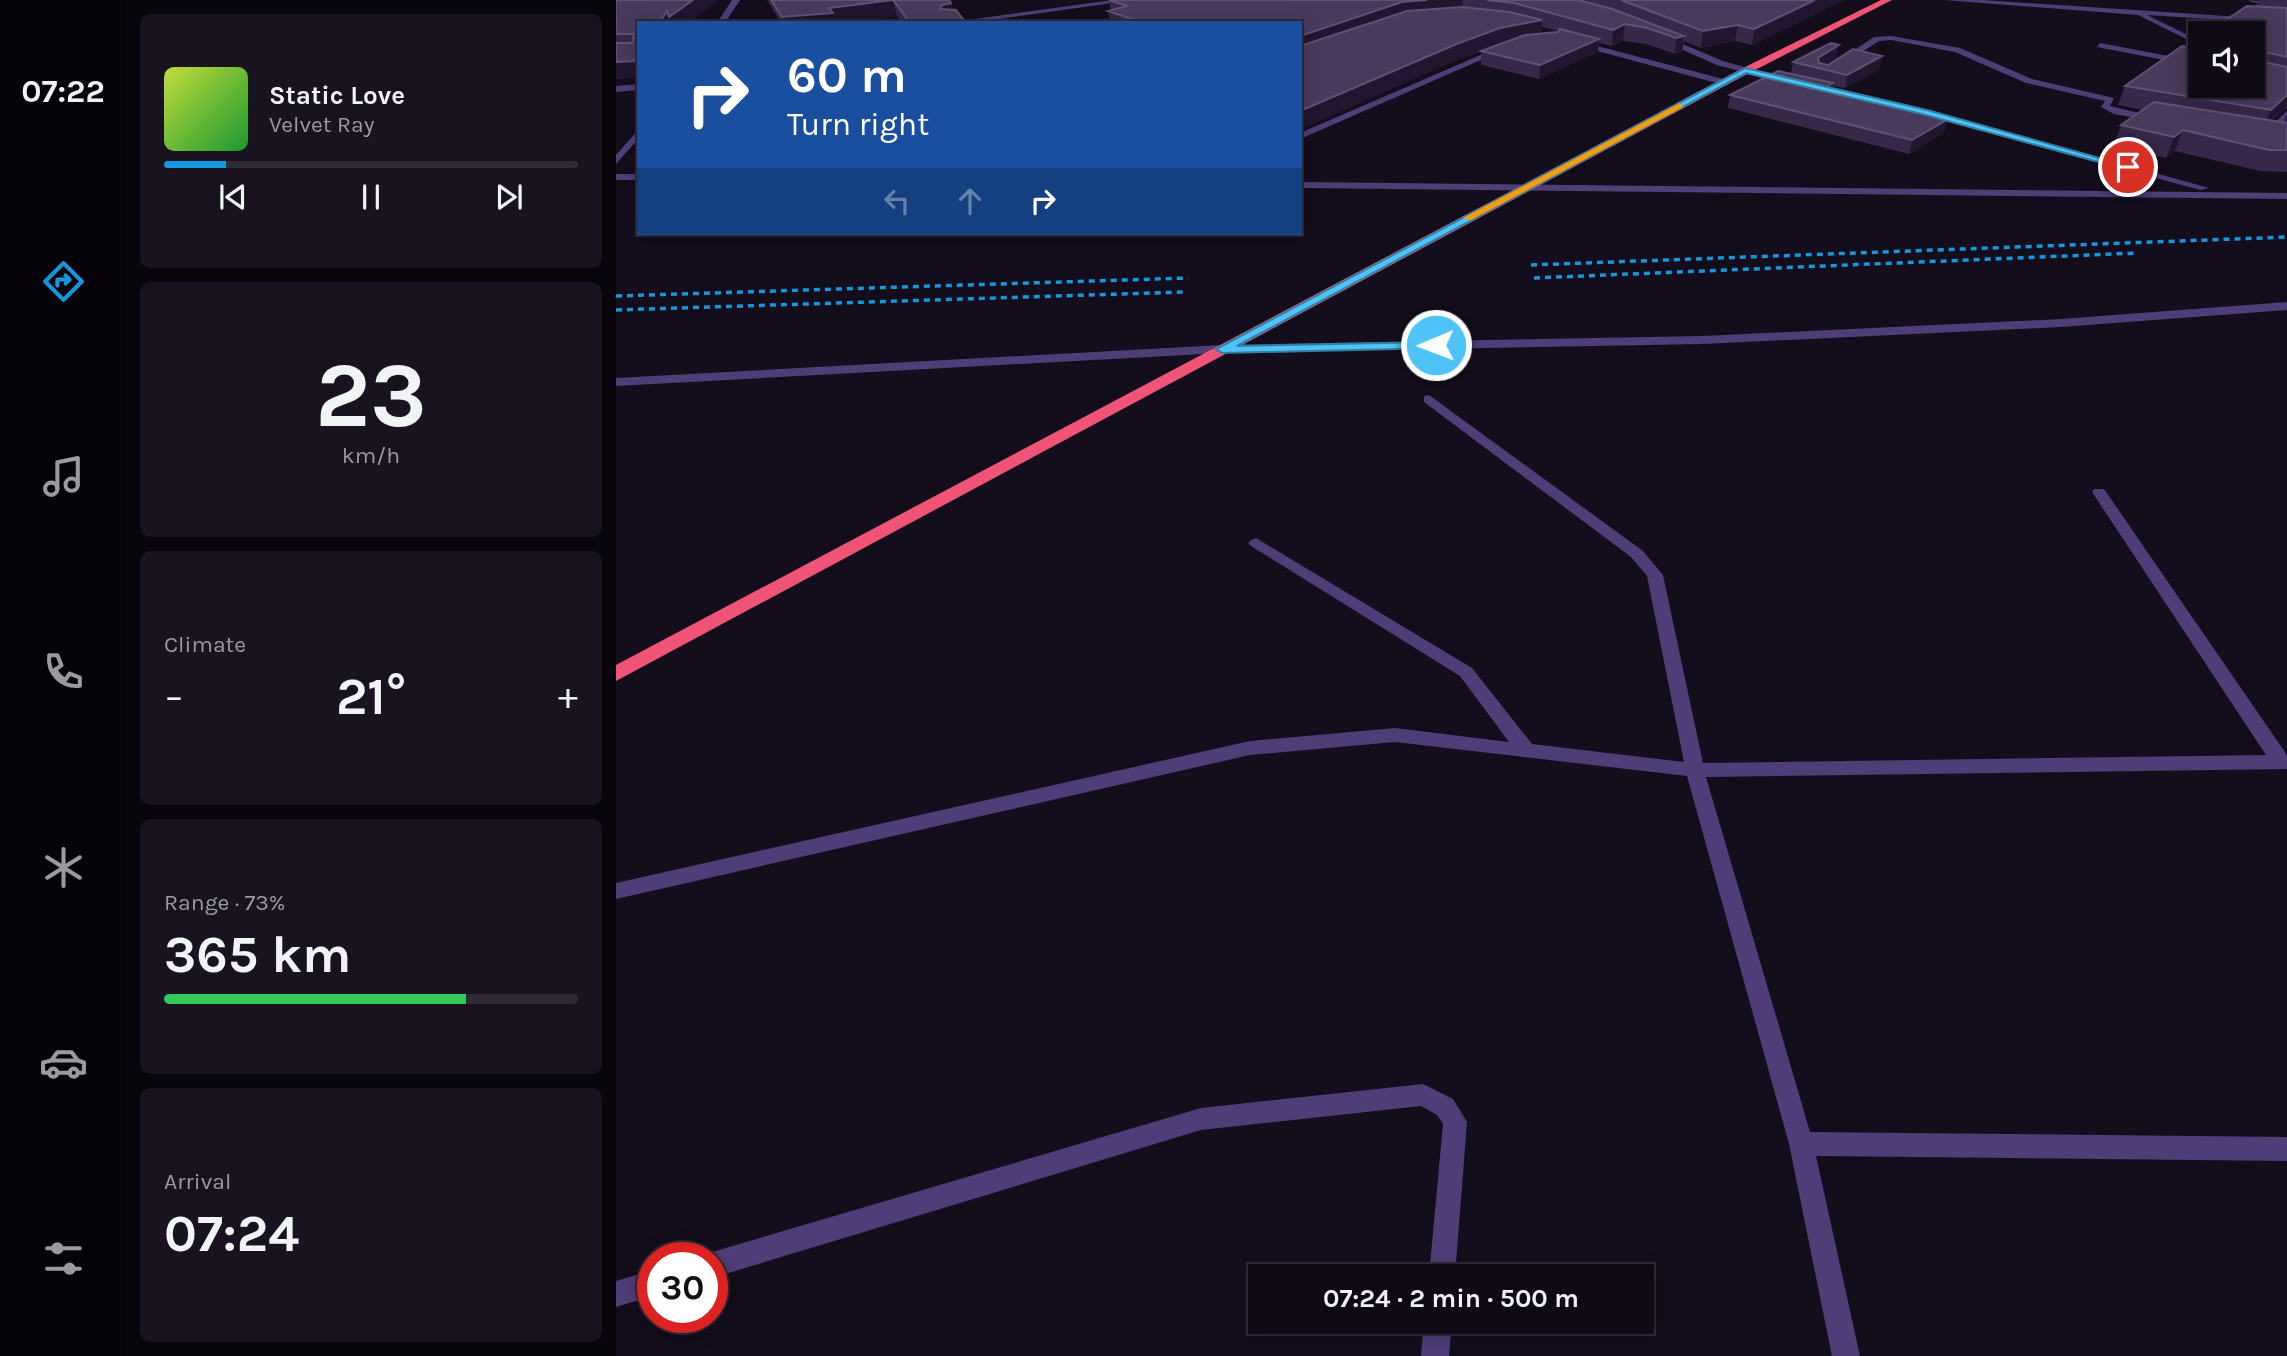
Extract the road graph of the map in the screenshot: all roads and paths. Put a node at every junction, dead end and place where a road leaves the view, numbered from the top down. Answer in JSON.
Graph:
{"nodes":[{"id":1,"x":736,"y":0,"type":"edge"},
{"id":2,"x":1130,"y":0,"type":"edge"},
{"id":3,"x":1888,"y":0,"type":"edge"},
{"id":4,"x":1948,"y":0,"type":"edge"},
{"id":5,"x":2113,"y":0,"type":"edge"},
{"id":6,"x":2252,"y":0,"type":"edge"},
{"id":7,"x":2287,"y":6,"type":"edge"},
{"id":8,"x":2134,"y":12,"type":"junction"},
{"id":9,"x":722,"y":21,"type":"edge"},
{"id":10,"x":966,"y":21,"type":"edge"},
{"id":11,"x":2287,"y":22,"type":"edge"},
{"id":12,"x":1649,"y":32,"type":"edge"},
{"id":13,"x":2188,"y":38,"type":"edge"},
{"id":14,"x":1568,"y":40,"type":"edge"},
{"id":15,"x":2100,"y":45,"type":"dead end"},
{"id":16,"x":1513,"y":46,"type":"edge"},
{"id":17,"x":2188,"y":63,"type":"edge"},
{"id":18,"x":1832,"y":67,"type":"edge"},
{"id":19,"x":1745,"y":71,"type":"junction"},
{"id":20,"x":1724,"y":82,"type":"junction"},
{"id":21,"x":1796,"y":83,"type":"edge"},
{"id":22,"x":637,"y":88,"type":"edge"},
{"id":23,"x":616,"y":89,"type":"edge"},
{"id":24,"x":2121,"y":93,"type":"dead end"},
{"id":25,"x":1847,"y":94,"type":"edge"},
{"id":26,"x":2112,"y":100,"type":"junction"},
{"id":27,"x":2287,"y":114,"type":"edge"},
{"id":28,"x":2171,"y":120,"type":"edge"},
{"id":29,"x":2251,"y":133,"type":"edge"},
{"id":30,"x":637,"y":134,"type":"edge"},
{"id":31,"x":1302,"y":135,"type":"edge"},
{"id":32,"x":2265,"y":136,"type":"junction"},
{"id":33,"x":2276,"y":138,"type":"edge"},
{"id":34,"x":616,"y":160,"type":"edge"},
{"id":35,"x":616,"y":177,"type":"edge"},
{"id":36,"x":637,"y":177,"type":"edge"},
{"id":37,"x":1302,"y":186,"type":"edge"},
{"id":38,"x":1524,"y":188,"type":"junction"},
{"id":39,"x":2230,"y":195,"type":"junction"},
{"id":40,"x":2287,"y":196,"type":"edge"},
{"id":41,"x":2287,"y":306,"type":"edge"},
{"id":42,"x":1222,"y":349,"type":"junction"},
{"id":43,"x":616,"y":382,"type":"edge"},
{"id":44,"x":1429,"y":399,"type":"dead end"},
{"id":45,"x":2099,"y":492,"type":"dead end"},
{"id":46,"x":1256,"y":543,"type":"dead end"},
{"id":47,"x":616,"y":674,"type":"edge"},
{"id":48,"x":1527,"y":750,"type":"junction"},
{"id":49,"x":2284,"y":762,"type":"edge"},
{"id":50,"x":1695,"y":770,"type":"junction"},
{"id":51,"x":616,"y":891,"type":"edge"},
{"id":52,"x":1801,"y":1144,"type":"junction"},
{"id":53,"x":2287,"y":1149,"type":"edge"},
{"id":54,"x":728,"y":1260,"type":"edge"},
{"id":55,"x":1443,"y":1264,"type":"edge"},
{"id":56,"x":637,"y":1288,"type":"edge"},
{"id":57,"x":616,"y":1294,"type":"edge"},
{"id":58,"x":1437,"y":1334,"type":"edge"},
{"id":59,"x":1435,"y":1356,"type":"edge"},
{"id":60,"x":1846,"y":1356,"type":"edge"}],
"edges":[{"from":1,"to":9,"type":"street"},
{"from":2,"to":10,"type":"street"},
{"from":3,"to":19,"type":"highway"},
{"from":4,"to":8,"type":"street"},
{"from":5,"to":8,"type":"street"},
{"from":6,"to":7,"type":"street"},
{"from":8,"to":11,"type":"street"},
{"from":8,"to":13,"type":"street"},
{"from":12,"to":19,"type":"street"},
{"from":14,"to":20,"type":"street"},
{"from":15,"to":17,"type":"street"},
{"from":16,"to":31,"type":"street"},
{"from":18,"to":26,"type":"street"},
{"from":19,"to":20,"type":"highway"},
{"from":19,"to":21,"type":"street"},
{"from":20,"to":38,"type":"highway"},
{"from":22,"to":23,"type":"street"},
{"from":24,"to":26,"type":"street"},
{"from":25,"to":39,"type":"street"},
{"from":26,"to":28,"type":"street"},
{"from":27,"to":32,"type":"street"},
{"from":29,"to":32,"type":"street"},
{"from":30,"to":34,"type":"street"},
{"from":32,"to":33,"type":"street"},
{"from":35,"to":36,"type":"street"},
{"from":37,"to":38,"type":"street"},
{"from":38,"to":39,"type":"street"},
{"from":38,"to":42,"type":"highway"},
{"from":39,"to":40,"type":"street"},
{"from":41,"to":42,"type":"street"},
{"from":42,"to":43,"type":"street"},
{"from":42,"to":47,"type":"highway"},
{"from":44,"to":50,"type":"street"},
{"from":45,"to":49,"type":"street"},
{"from":46,"to":48,"type":"street"},
{"from":48,"to":50,"type":"street"},
{"from":48,"to":51,"type":"street"},
{"from":49,"to":50,"type":"street"},
{"from":50,"to":52,"type":"street"},
{"from":52,"to":53,"type":"street"},
{"from":52,"to":60,"type":"street"},
{"from":54,"to":55,"type":"street"},
{"from":56,"to":57,"type":"street"},
{"from":58,"to":59,"type":"street"}]}
